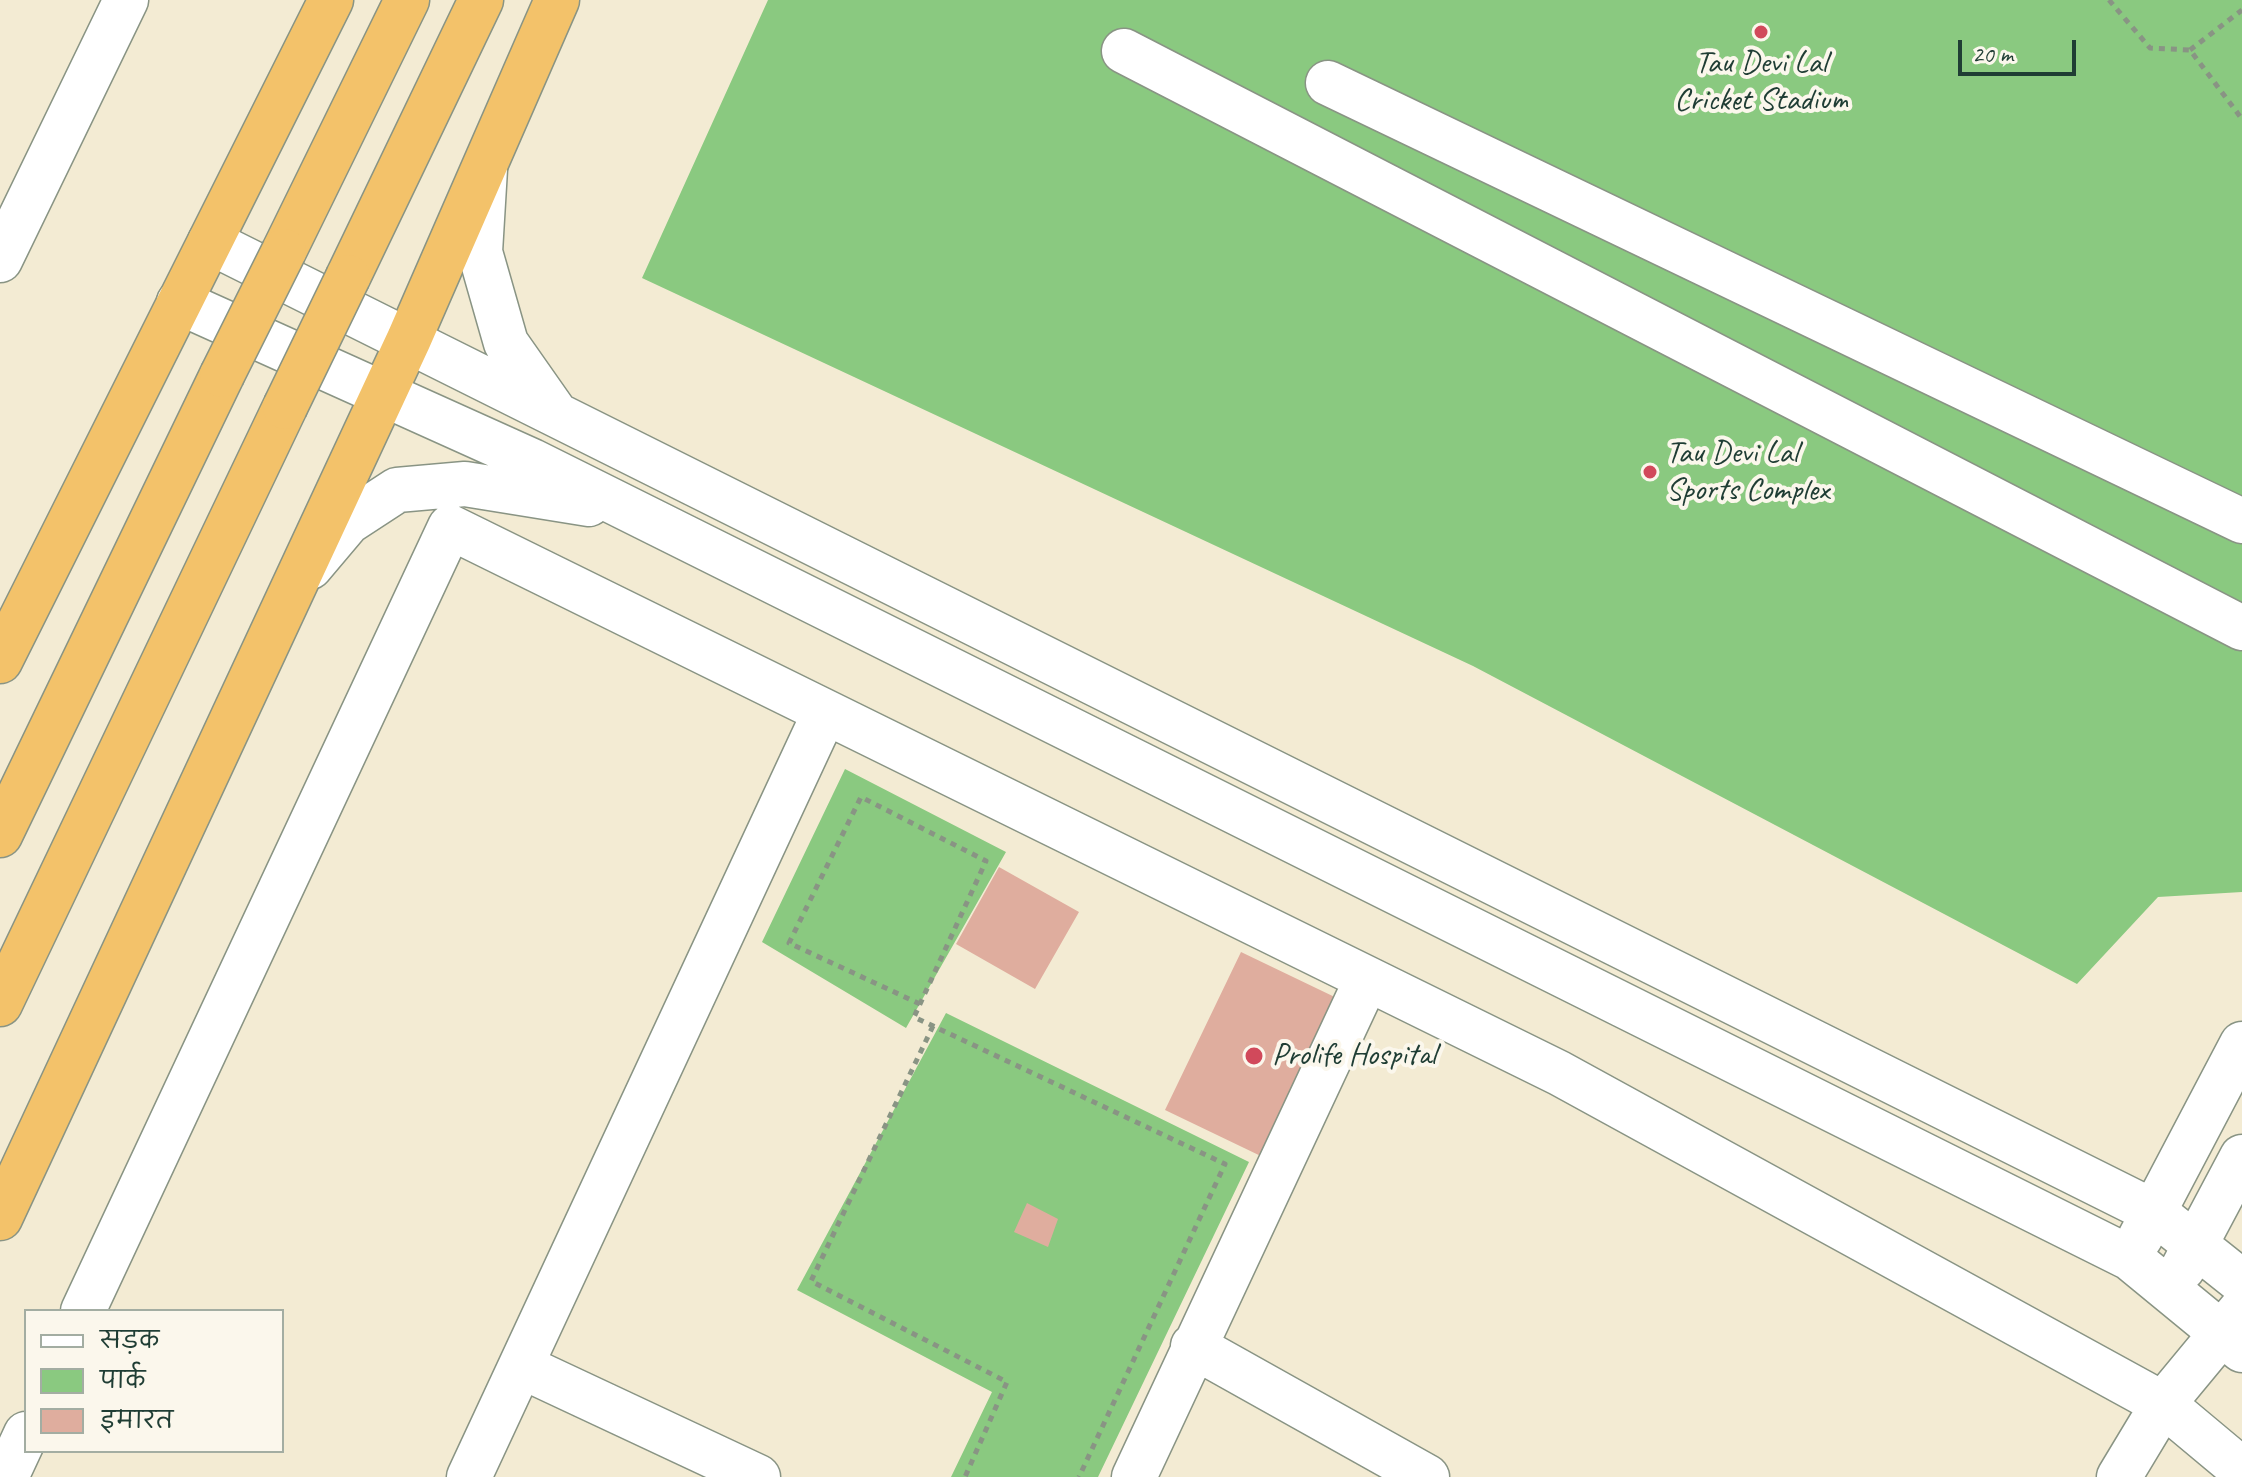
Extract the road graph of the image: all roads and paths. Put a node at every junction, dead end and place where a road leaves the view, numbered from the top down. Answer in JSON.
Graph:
{"nodes":[{"id":1,"x":126,"y":0,"type":"edge"},
{"id":2,"x":331,"y":0,"type":"edge"},
{"id":3,"x":407,"y":0,"type":"edge"},
{"id":4,"x":481,"y":0,"type":"edge"},
{"id":5,"x":557,"y":0,"type":"edge"},
{"id":6,"x":2109,"y":0,"type":"edge"},
{"id":7,"x":2242,"y":10,"type":"edge"},
{"id":8,"x":2190,"y":50,"type":"junction"},
{"id":9,"x":1124,"y":51,"type":"dead end"},
{"id":10,"x":1328,"y":83,"type":"dead end"},
{"id":11,"x":2242,"y":119,"type":"edge"},
{"id":12,"x":485,"y":159,"type":"junction"},
{"id":13,"x":210,"y":242,"type":"junction"},
{"id":14,"x":0,"y":260,"type":"edge"},
{"id":15,"x":179,"y":302,"type":"junction"},
{"id":16,"x":409,"y":339,"type":"junction"},
{"id":17,"x":384,"y":394,"type":"junction"},
{"id":18,"x":557,"y":415,"type":"junction"},
{"id":19,"x":635,"y":512,"type":"junction"},
{"id":20,"x":2242,"y":521,"type":"edge"},
{"id":21,"x":285,"y":606,"type":"junction"},
{"id":22,"x":2242,"y":628,"type":"edge"},
{"id":23,"x":0,"y":661,"type":"edge"},
{"id":24,"x":825,"y":712,"type":"junction"},
{"id":25,"x":0,"y":835,"type":"edge"},
{"id":26,"x":1366,"y":981,"type":"junction"},
{"id":27,"x":0,"y":1004,"type":"edge"},
{"id":28,"x":920,"y":1004,"type":"junction"},
{"id":29,"x":933,"y":1026,"type":"junction"},
{"id":30,"x":2242,"y":1044,"type":"edge"},
{"id":31,"x":2242,"y":1157,"type":"edge"},
{"id":32,"x":2154,"y":1212,"type":"junction"},
{"id":33,"x":0,"y":1218,"type":"edge"},
{"id":34,"x":2195,"y":1244,"type":"junction"},
{"id":35,"x":2130,"y":1258,"type":"junction"},
{"id":36,"x":2242,"y":1282,"type":"edge"},
{"id":37,"x":2170,"y":1291,"type":"junction"},
{"id":38,"x":84,"y":1309,"type":"edge"},
{"id":39,"x":2235,"y":1331,"type":"edge"},
{"id":40,"x":1193,"y":1346,"type":"junction"},
{"id":41,"x":521,"y":1366,"type":"junction"},
{"id":42,"x":2163,"y":1404,"type":"junction"},
{"id":43,"x":24,"y":1438,"type":"edge"},
{"id":44,"x":2242,"y":1470,"type":"edge"},
{"id":45,"x":6,"y":1477,"type":"edge"},
{"id":46,"x":469,"y":1477,"type":"edge"},
{"id":47,"x":758,"y":1477,"type":"edge"},
{"id":48,"x":965,"y":1477,"type":"edge"},
{"id":49,"x":1079,"y":1477,"type":"edge"},
{"id":50,"x":1134,"y":1477,"type":"edge"},
{"id":51,"x":1427,"y":1477,"type":"edge"},
{"id":52,"x":2119,"y":1477,"type":"edge"}],
"edges":[{"from":1,"to":14,"type":"street"},
{"from":2,"to":13,"type":"highway"},
{"from":3,"to":25,"type":"highway","bridge":true},
{"from":4,"to":27,"type":"highway","bridge":true},
{"from":5,"to":12,"type":"highway"},
{"from":6,"to":8,"type":"path"},
{"from":7,"to":8,"type":"path"},
{"from":8,"to":11,"type":"path"},
{"from":9,"to":22,"type":"street"},
{"from":10,"to":20,"type":"street"},
{"from":12,"to":16,"type":"highway"},
{"from":12,"to":18,"type":"street"},
{"from":13,"to":15,"type":"highway"},
{"from":13,"to":16,"type":"street"},
{"from":15,"to":17,"type":"street"},
{"from":15,"to":23,"type":"highway"},
{"from":16,"to":17,"type":"highway"},
{"from":16,"to":18,"type":"street"},
{"from":17,"to":19,"type":"street"},
{"from":17,"to":21,"type":"highway"},
{"from":18,"to":32,"type":"street"},
{"from":19,"to":21,"type":"street"},
{"from":19,"to":35,"type":"street"},
{"from":21,"to":33,"type":"highway"},
{"from":24,"to":26,"type":"street"},
{"from":24,"to":38,"type":"street"},
{"from":24,"to":41,"type":"street"},
{"from":26,"to":40,"type":"street"},
{"from":26,"to":42,"type":"street"},
{"from":28,"to":28,"type":"path"},
{"from":28,"to":29,"type":"path"},
{"from":29,"to":48,"type":"path"},
{"from":29,"to":49,"type":"path"},
{"from":30,"to":32,"type":"street"},
{"from":31,"to":34,"type":"street"},
{"from":32,"to":34,"type":"street"},
{"from":32,"to":35,"type":"street"},
{"from":34,"to":36,"type":"street"},
{"from":34,"to":37,"type":"street"},
{"from":35,"to":37,"type":"street"},
{"from":37,"to":39,"type":"street"},
{"from":39,"to":42,"type":"street"},
{"from":40,"to":50,"type":"street"},
{"from":40,"to":51,"type":"street"},
{"from":41,"to":46,"type":"street"},
{"from":41,"to":47,"type":"street"},
{"from":42,"to":44,"type":"street"},
{"from":42,"to":52,"type":"street"},
{"from":43,"to":45,"type":"street"}]}
